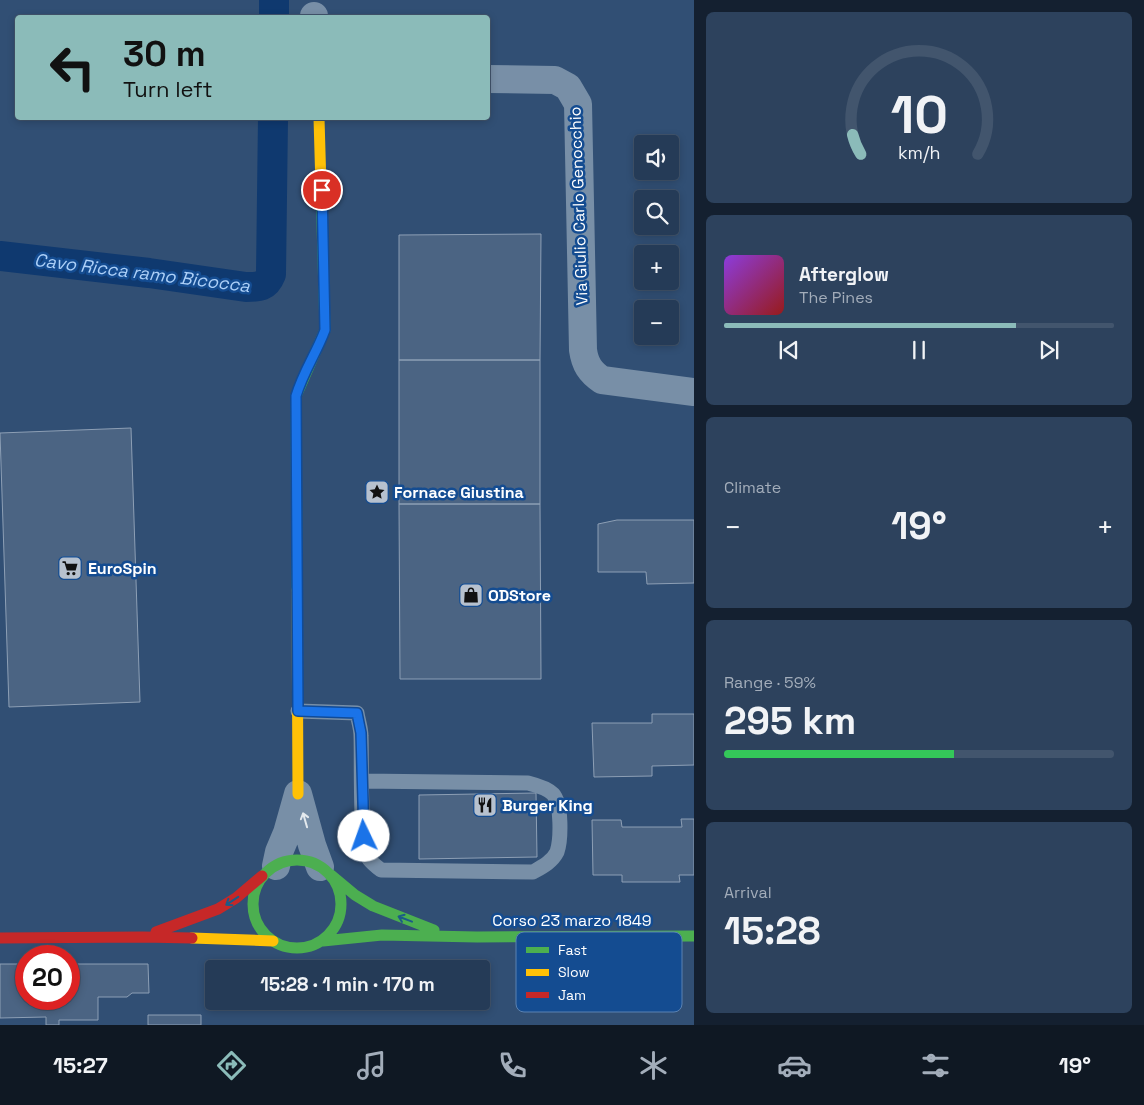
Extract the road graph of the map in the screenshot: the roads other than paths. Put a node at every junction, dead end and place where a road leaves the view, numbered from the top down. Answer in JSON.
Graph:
{"nodes":[{"id":1,"x":490,"y":79,"type":"edge"},
{"id":2,"x":319,"y":120,"type":"edge"},
{"id":3,"x":694,"y":392,"type":"edge"},
{"id":4,"x":298,"y":711,"type":"junction"},
{"id":5,"x":362,"y":780,"type":"junction"},
{"id":6,"x":298,"y":794,"type":"junction"},
{"id":7,"x":273,"y":868,"type":"junction"},
{"id":8,"x":323,"y":869,"type":"junction"},
{"id":9,"x":450,"y":936,"type":"junction"},
{"id":10,"x":516,"y":936,"type":"edge"},
{"id":11,"x":143,"y":937,"type":"junction"},
{"id":12,"x":0,"y":938,"type":"edge"},
{"id":13,"x":323,"y":940,"type":"junction"},
{"id":14,"x":273,"y":941,"type":"junction"}],
"edges":[{"from":1,"to":3,"type":"street","name":"Via Giulio Carlo Genocchio"},
{"from":2,"to":4,"type":"main road"},
{"from":4,"to":5,"type":"lane"},
{"from":4,"to":6,"type":"main road"},
{"from":5,"to":5,"type":"lane"},
{"from":6,"to":7,"type":"street"},
{"from":8,"to":6,"type":"street","one_way":true},
{"from":7,"to":8,"type":"main road"},
{"from":7,"to":11,"type":"main road","one_way":true},
{"from":7,"to":14,"type":"main road"},
{"from":9,"to":8,"type":"main road","name":"Corso 23 marzo 1849","one_way":true},
{"from":8,"to":13,"type":"main road"},
{"from":9,"to":10,"type":"main road","name":"Corso 23 marzo 1849"},
{"from":9,"to":13,"type":"main road","name":"Corso 23 marzo 1849"},
{"from":11,"to":12,"type":"main road"},
{"from":11,"to":14,"type":"main road"},
{"from":13,"to":14,"type":"main road"}]}
